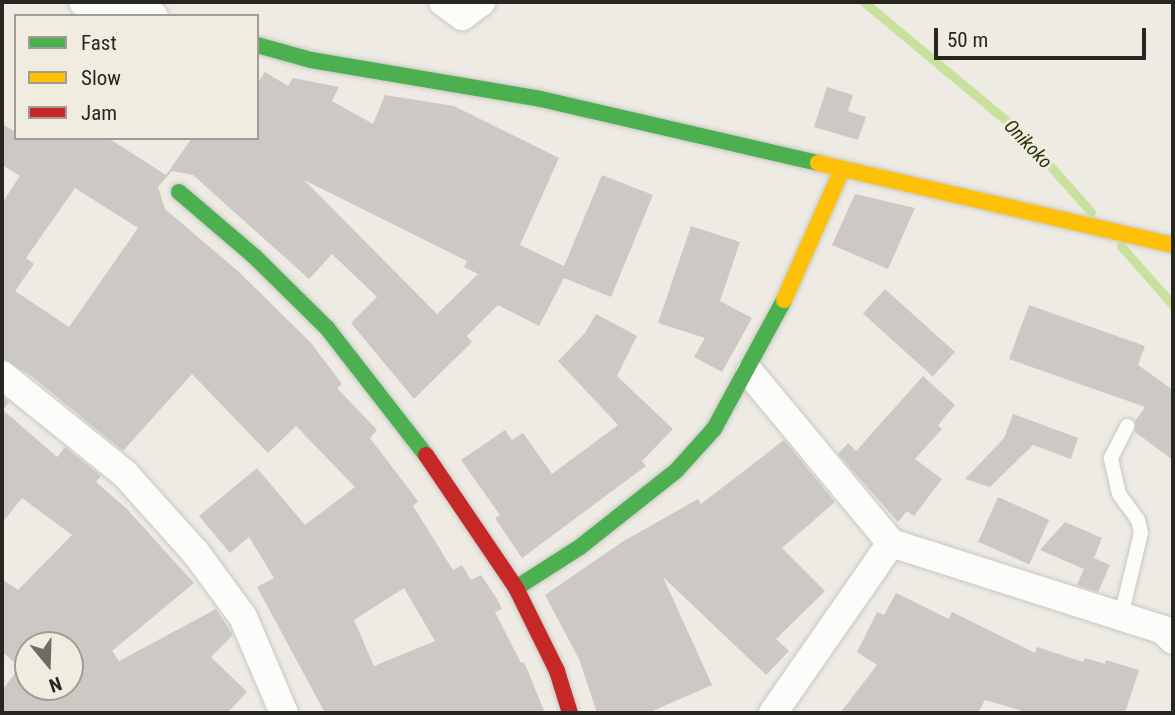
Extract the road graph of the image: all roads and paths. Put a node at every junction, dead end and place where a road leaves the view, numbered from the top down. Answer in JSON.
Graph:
{"nodes":[{"id":1,"x":83,"y":2,"type":"edge"},
{"id":2,"x":443,"y":2,"type":"edge"},
{"id":3,"x":481,"y":2,"type":"edge"},
{"id":4,"x":144,"y":14,"type":"edge"},
{"id":5,"x":259,"y":46,"type":"edge"},
{"id":6,"x":842,"y":170,"type":"junction"},
{"id":7,"x":179,"y":192,"type":"dead end"},
{"id":8,"x":1173,"y":245,"type":"edge"},
{"id":9,"x":750,"y":373,"type":"junction"},
{"id":10,"x":2,"y":375,"type":"edge"},
{"id":11,"x":1127,"y":426,"type":"dead end"},
{"id":12,"x":891,"y":543,"type":"junction"},
{"id":13,"x":516,"y":588,"type":"junction"},
{"id":14,"x":1121,"y":616,"type":"junction"},
{"id":15,"x":1173,"y":640,"type":"edge"},
{"id":16,"x":284,"y":713,"type":"edge"},
{"id":17,"x":570,"y":713,"type":"edge"},
{"id":18,"x":773,"y":713,"type":"edge"}],
"edges":[{"from":1,"to":4,"type":"street"},
{"from":2,"to":3,"type":"street"},
{"from":5,"to":6,"type":"street"},
{"from":6,"to":8,"type":"street"},
{"from":6,"to":9,"type":"street"},
{"from":7,"to":13,"type":"street"},
{"from":9,"to":12,"type":"street"},
{"from":9,"to":13,"type":"street"},
{"from":10,"to":16,"type":"street"},
{"from":11,"to":14,"type":"lane"},
{"from":12,"to":14,"type":"street"},
{"from":12,"to":18,"type":"street"},
{"from":13,"to":17,"type":"street"},
{"from":14,"to":15,"type":"street"}]}
